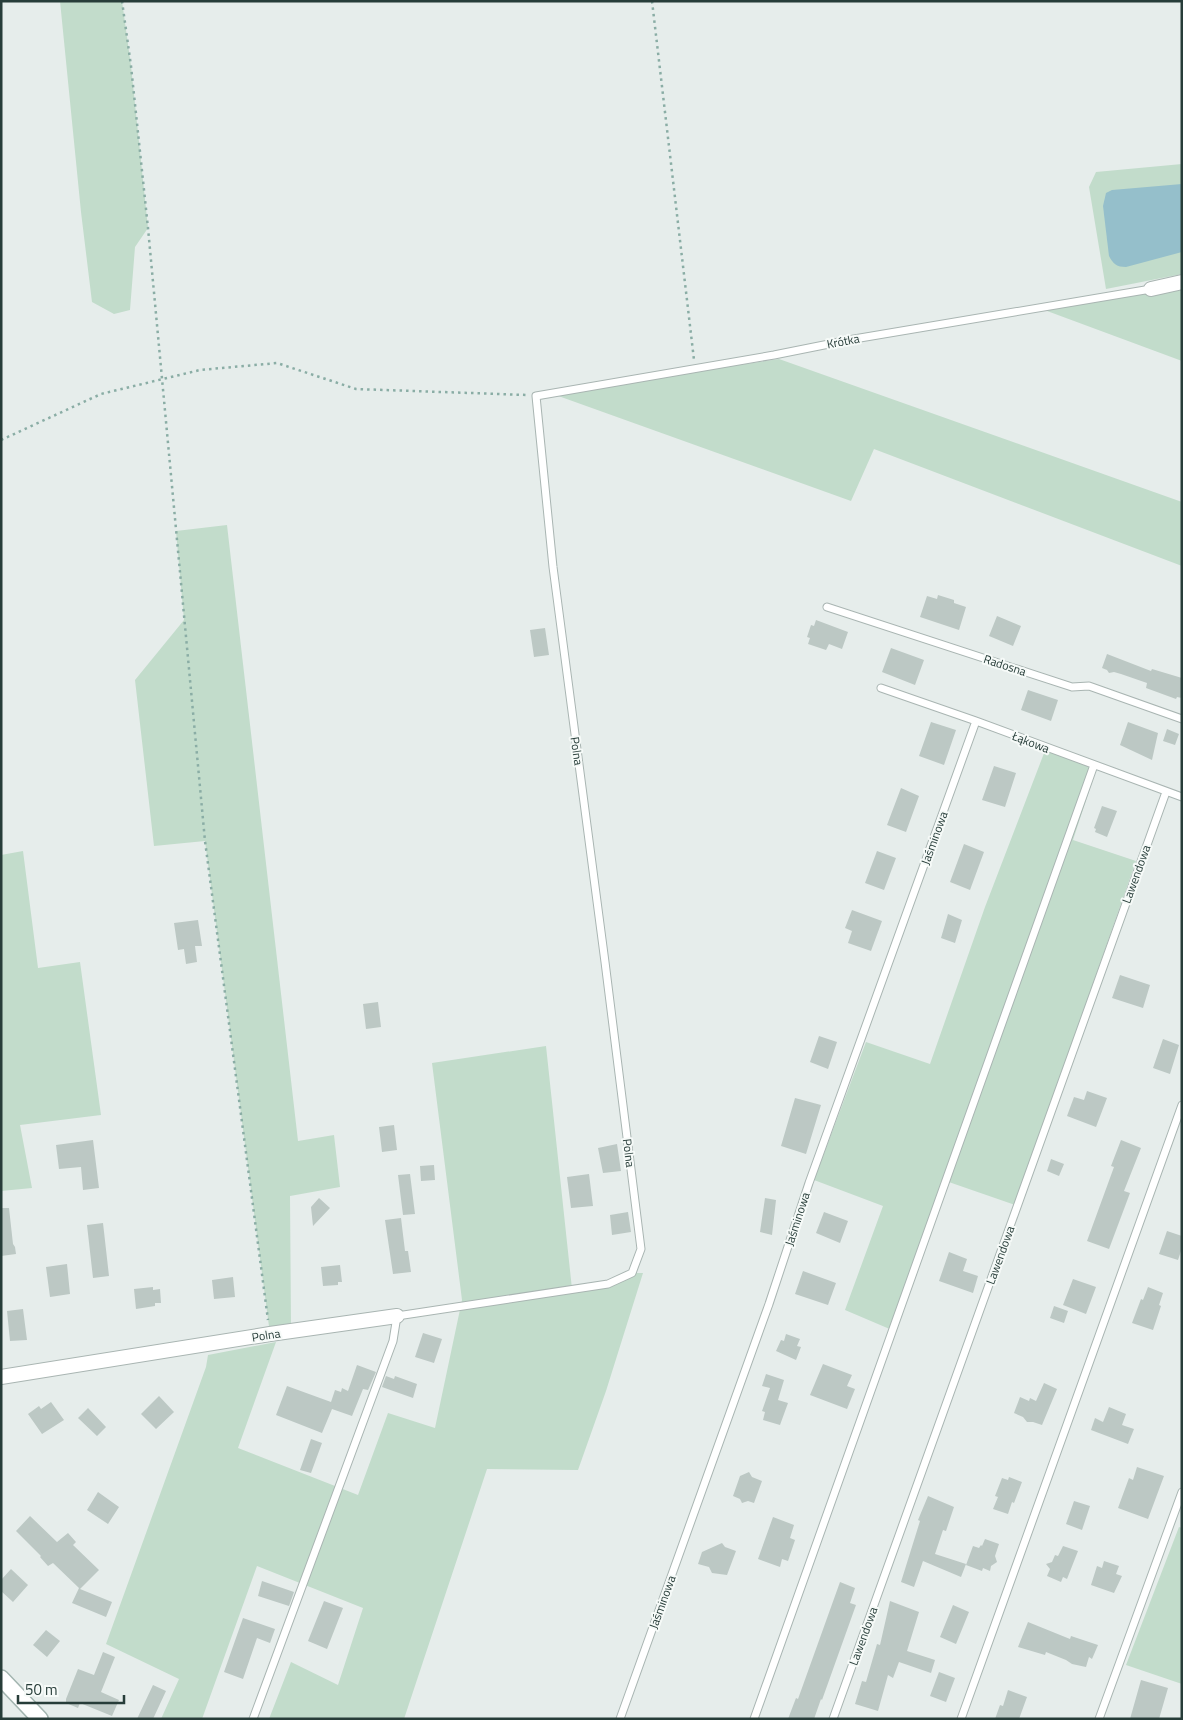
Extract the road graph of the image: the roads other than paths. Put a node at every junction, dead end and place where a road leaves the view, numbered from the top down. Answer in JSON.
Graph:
{"nodes":[{"id":1,"x":1182,"y":282,"type":"edge"},
{"id":2,"x":1151,"y":289,"type":"joint"},
{"id":3,"x":536,"y":396,"type":"joint"},
{"id":4,"x":828,"y":607,"type":"dead end"},
{"id":5,"x":881,"y":688,"type":"dead end"},
{"id":6,"x":1182,"y":719,"type":"edge"},
{"id":7,"x":976,"y":721,"type":"junction"},
{"id":8,"x":1094,"y":765,"type":"junction"},
{"id":9,"x":1166,"y":792,"type":"junction"},
{"id":10,"x":1182,"y":797,"type":"edge"},
{"id":11,"x":1182,"y":1105,"type":"edge"},
{"id":12,"x":397,"y":1316,"type":"junction"},
{"id":13,"x":1,"y":1377,"type":"edge"},
{"id":14,"x":1182,"y":1492,"type":"edge"},
{"id":15,"x":1,"y":1678,"type":"edge"},
{"id":16,"x":40,"y":1719,"type":"edge"},
{"id":17,"x":254,"y":1719,"type":"edge"},
{"id":18,"x":620,"y":1719,"type":"edge"},
{"id":19,"x":754,"y":1719,"type":"edge"},
{"id":20,"x":833,"y":1719,"type":"edge"},
{"id":21,"x":961,"y":1719,"type":"edge"},
{"id":22,"x":1099,"y":1719,"type":"edge"}],
"edges":[{"from":1,"to":2,"type":"street"},
{"from":2,"to":3,"type":"lane","name":"Krótka"},
{"from":3,"to":12,"type":"lane","name":"Polna"},
{"from":4,"to":6,"type":"lane","name":"Radosna"},
{"from":5,"to":7,"type":"lane","name":"Łąkowa"},
{"from":7,"to":8,"type":"lane","name":"Łąkowa"},
{"from":7,"to":18,"type":"lane","name":"Jaśminowa"},
{"from":8,"to":9,"type":"lane","name":"Łąkowa"},
{"from":8,"to":19,"type":"lane"},
{"from":9,"to":10,"type":"lane","name":"Łąkowa"},
{"from":9,"to":20,"type":"lane","name":"Lawendowa"},
{"from":11,"to":21,"type":"lane"},
{"from":12,"to":13,"type":"street","name":"Polna"},
{"from":12,"to":17,"type":"lane"},
{"from":14,"to":22,"type":"lane"},
{"from":15,"to":16,"type":"street"}]}
